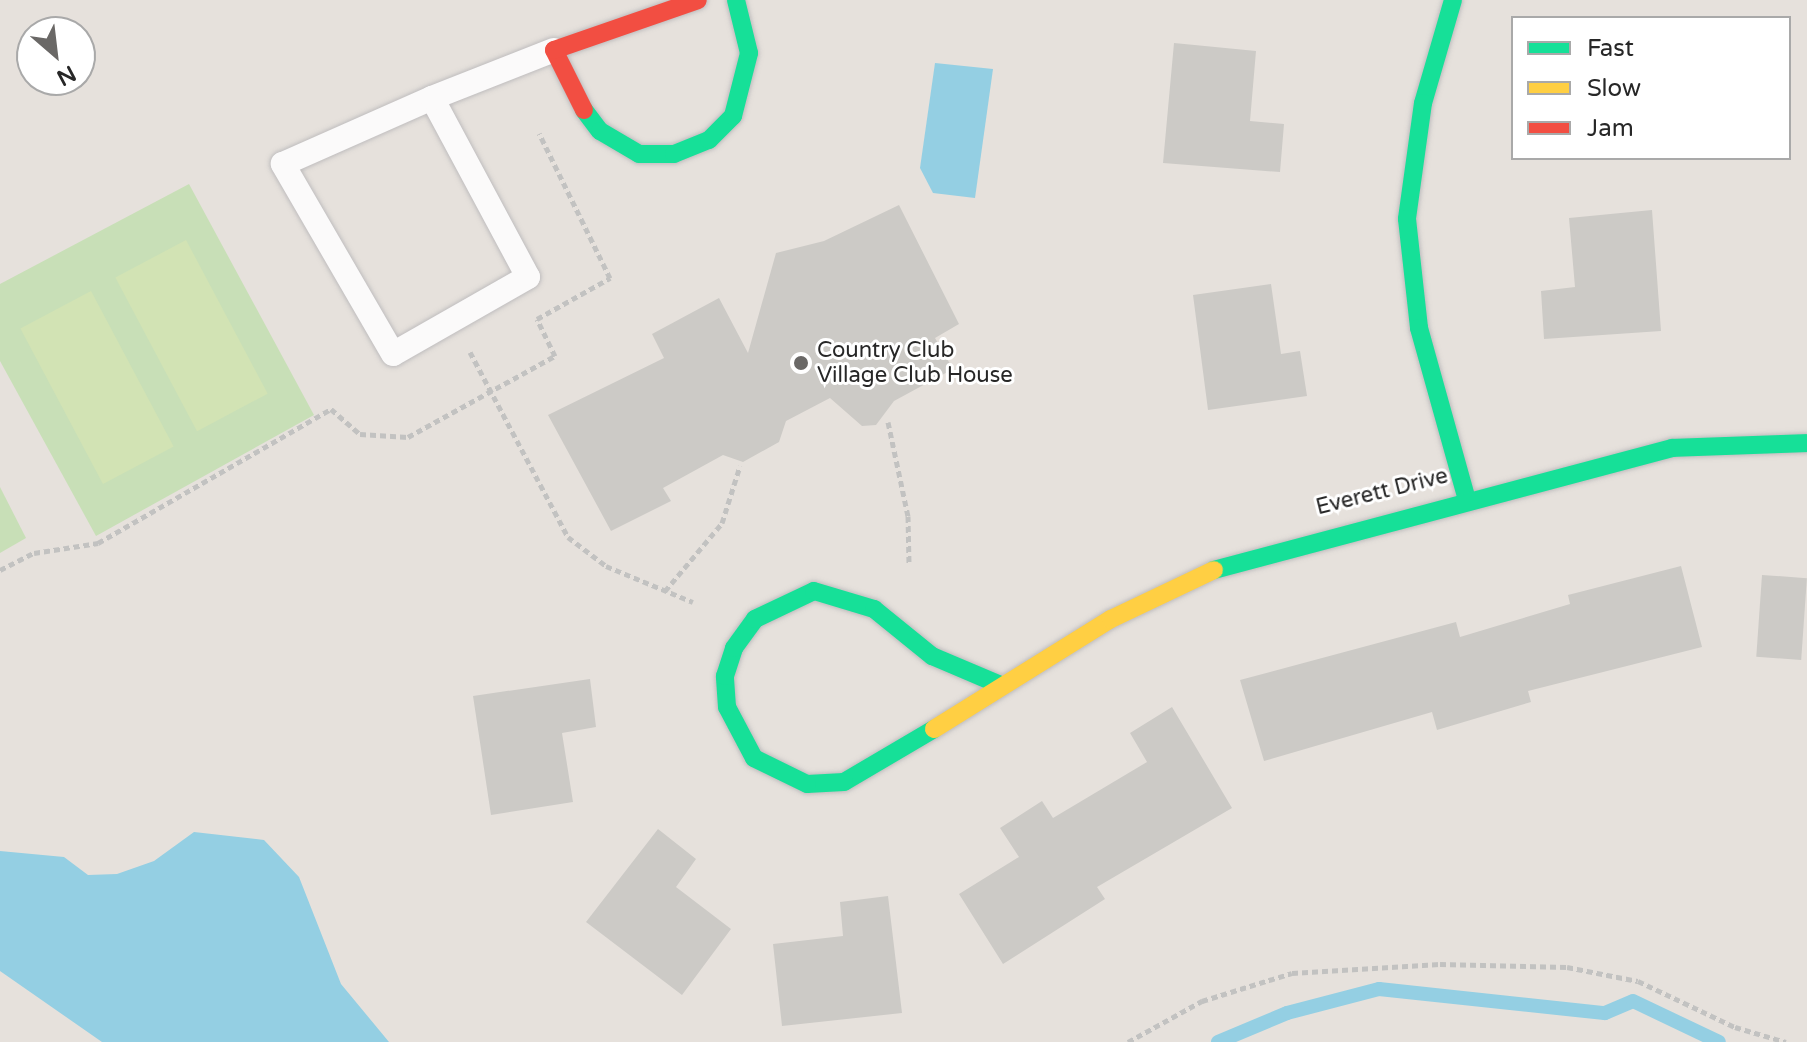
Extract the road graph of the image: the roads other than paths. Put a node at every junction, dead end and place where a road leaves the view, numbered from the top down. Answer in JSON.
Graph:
{"nodes":[{"id":1,"x":698,"y":0,"type":"edge"},
{"id":2,"x":736,"y":0,"type":"edge"},
{"id":3,"x":1453,"y":0,"type":"edge"},
{"id":4,"x":554,"y":50,"type":"junction"},
{"id":5,"x":432,"y":98,"type":"junction"},
{"id":6,"x":1807,"y":443,"type":"edge"},
{"id":7,"x":1466,"y":496,"type":"junction"},
{"id":8,"x":998,"y":684,"type":"junction"}],
"edges":[{"from":1,"to":4,"type":"street"},
{"from":2,"to":4,"type":"street"},
{"from":3,"to":7,"type":"street"},
{"from":4,"to":5,"type":"lane"},
{"from":5,"to":5,"type":"lane"},
{"from":6,"to":7,"type":"street","name":"Everett Drive"},
{"from":7,"to":8,"type":"street","name":"Everett Drive"},
{"from":8,"to":8,"type":"street","name":"Everett Drive"}]}
